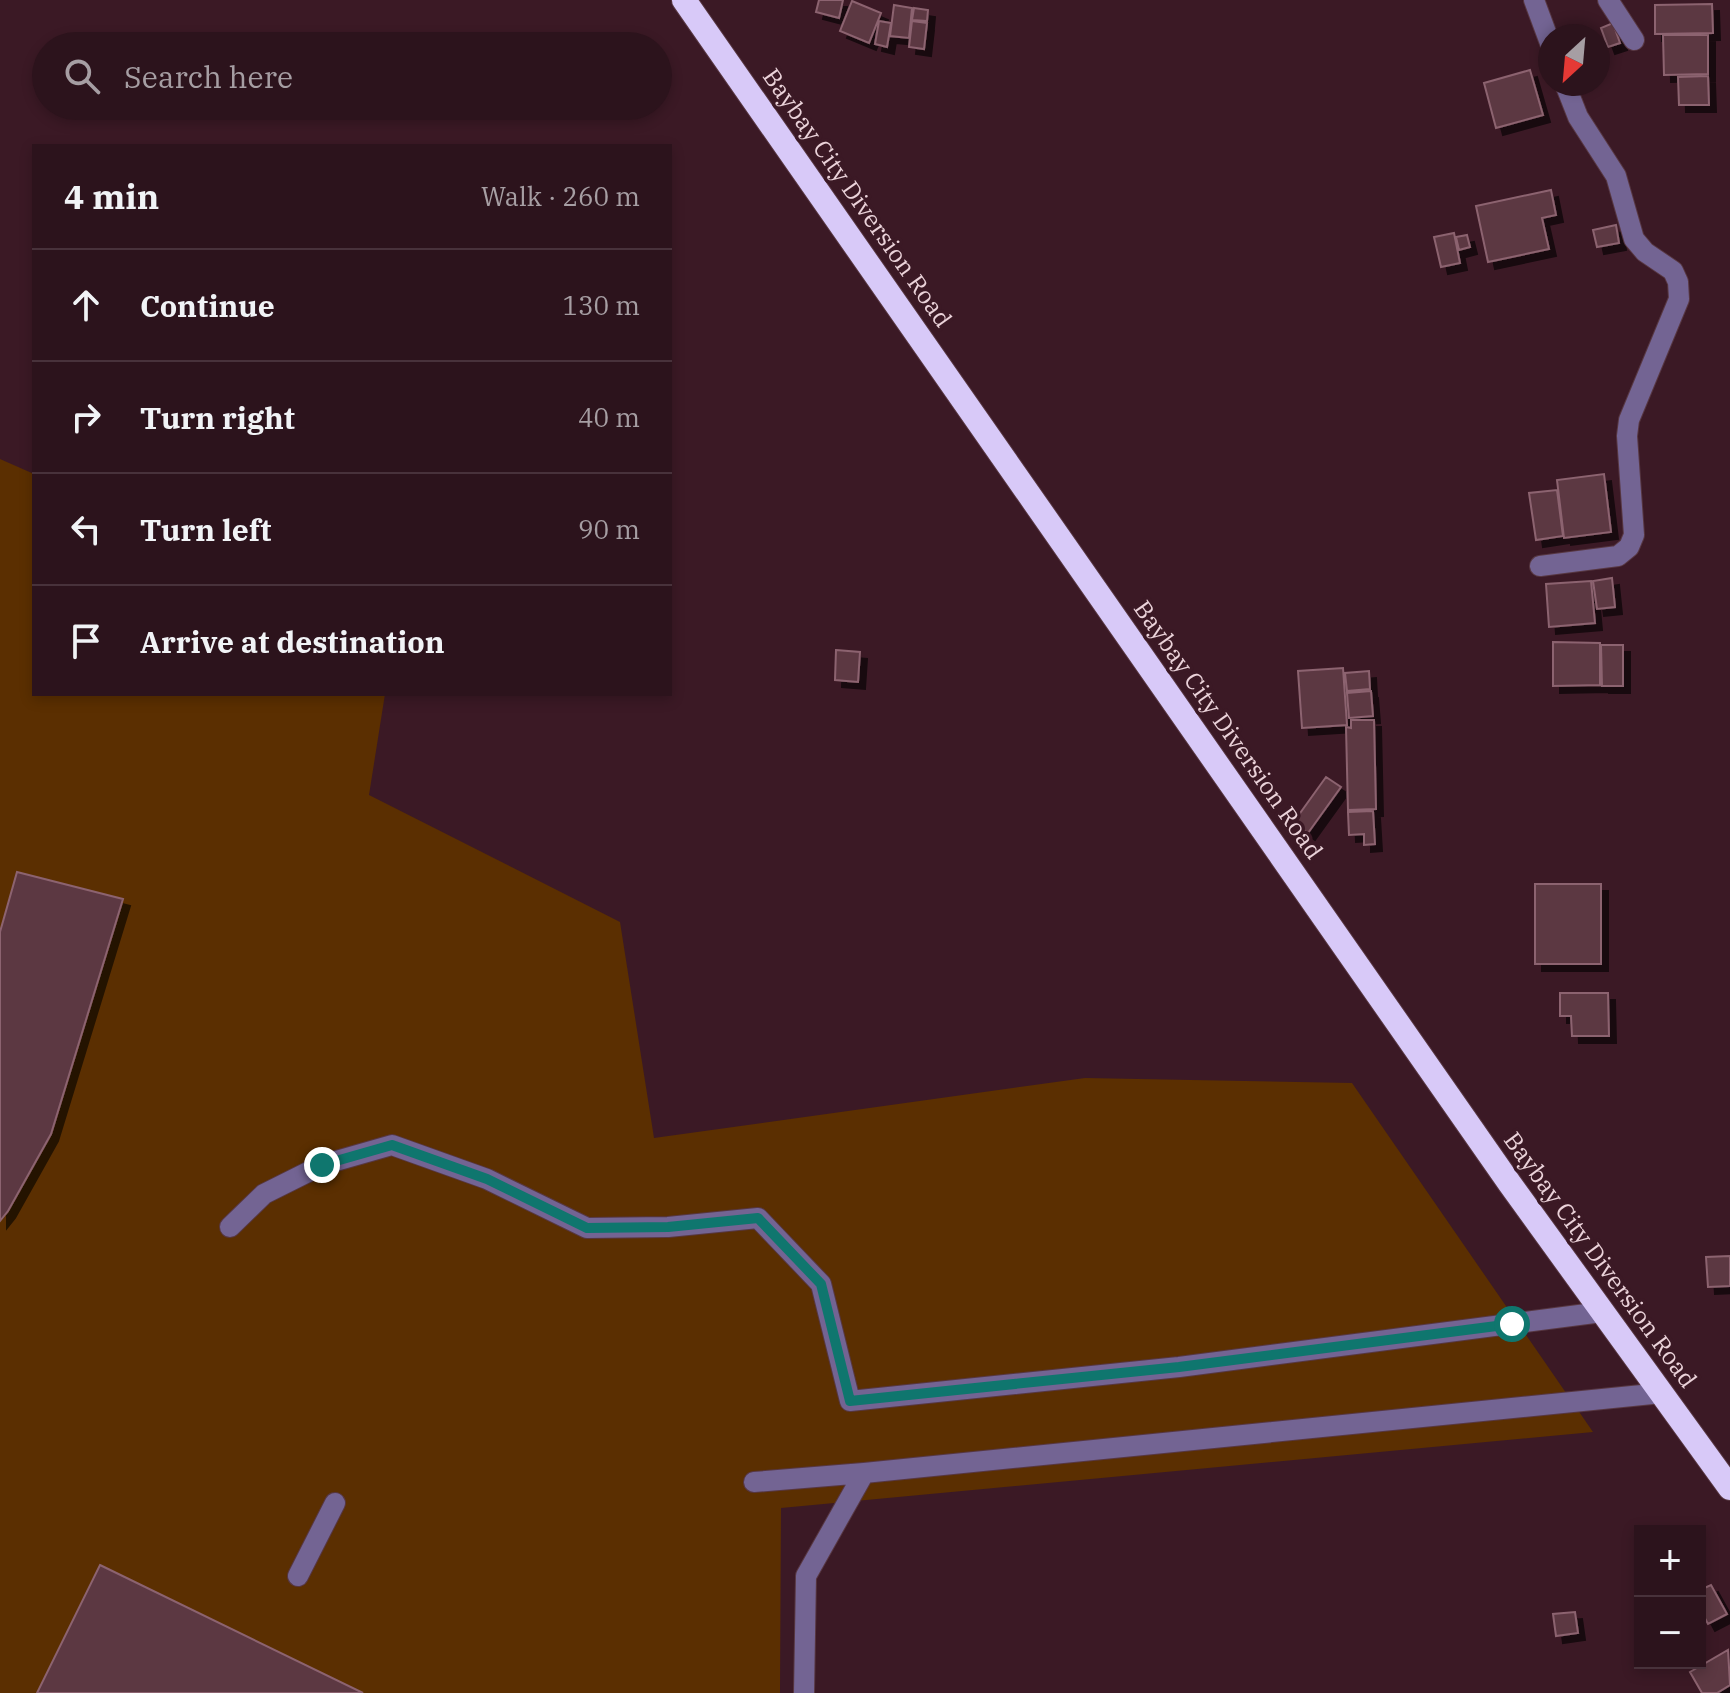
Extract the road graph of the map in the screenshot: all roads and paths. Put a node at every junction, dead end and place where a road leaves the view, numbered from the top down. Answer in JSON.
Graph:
{"nodes":[{"id":1,"x":684,"y":0,"type":"edge"},
{"id":2,"x":1534,"y":0,"type":"edge"},
{"id":3,"x":1608,"y":0,"type":"edge"},
{"id":4,"x":1543,"y":24,"type":"edge"},
{"id":5,"x":1634,"y":40,"type":"dead end"},
{"id":6,"x":1570,"y":96,"type":"edge"},
{"id":7,"x":1540,"y":566,"type":"dead end"},
{"id":8,"x":230,"y":1227,"type":"dead end"},
{"id":9,"x":1602,"y":1312,"type":"junction"},
{"id":10,"x":1662,"y":1393,"type":"junction"},
{"id":11,"x":864,"y":1473,"type":"junction"},
{"id":12,"x":754,"y":1482,"type":"dead end"},
{"id":13,"x":1730,"y":1488,"type":"edge"},
{"id":14,"x":335,"y":1503,"type":"dead end"},
{"id":15,"x":298,"y":1576,"type":"dead end"},
{"id":16,"x":804,"y":1693,"type":"edge"}],
"edges":[{"from":1,"to":9,"type":"highway","name":"Baybay City Diversion Road"},
{"from":2,"to":4,"type":"street"},
{"from":3,"to":5,"type":"street"},
{"from":6,"to":7,"type":"street"},
{"from":8,"to":9,"type":"street"},
{"from":9,"to":10,"type":"highway","name":"Baybay City Diversion Road"},
{"from":10,"to":11,"type":"street"},
{"from":10,"to":13,"type":"highway","name":"Baybay City Diversion Road"},
{"from":11,"to":12,"type":"street"},
{"from":11,"to":16,"type":"street"},
{"from":14,"to":15,"type":"street"}]}
